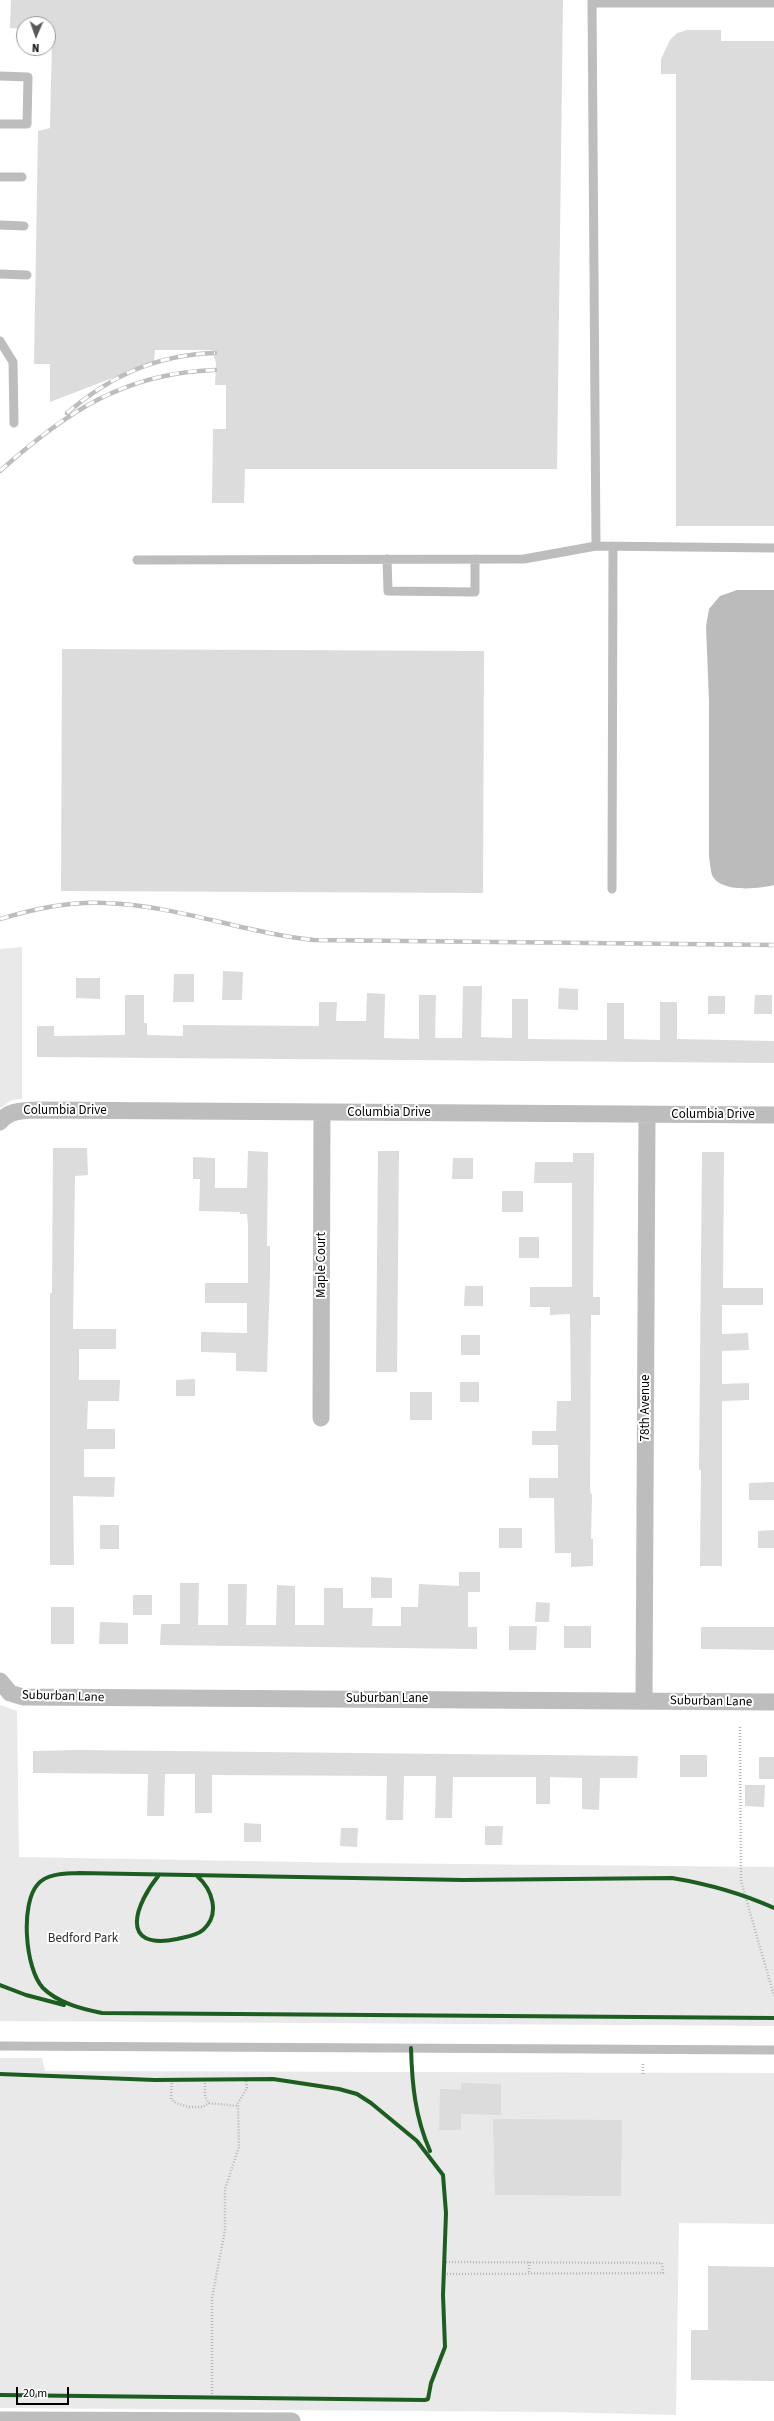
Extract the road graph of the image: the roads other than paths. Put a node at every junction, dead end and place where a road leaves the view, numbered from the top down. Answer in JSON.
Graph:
{"nodes":[{"id":1,"x":592,"y":1,"type":"edge"},
{"id":2,"x":774,"y":3,"type":"edge"},
{"id":3,"x":0,"y":76,"type":"edge"},
{"id":4,"x":0,"y":124,"type":"edge"},
{"id":5,"x":0,"y":177,"type":"edge"},
{"id":6,"x":22,"y":177,"type":"dead end"},
{"id":7,"x":0,"y":226,"type":"edge"},
{"id":8,"x":24,"y":226,"type":"dead end"},
{"id":9,"x":0,"y":274,"type":"edge"},
{"id":10,"x":27,"y":275,"type":"dead end"},
{"id":11,"x":0,"y":341,"type":"edge"},
{"id":12,"x":14,"y":423,"type":"dead end"},
{"id":13,"x":596,"y":546,"type":"junction"},
{"id":14,"x":613,"y":546,"type":"junction"},
{"id":15,"x":774,"y":548,"type":"edge"},
{"id":16,"x":387,"y":559,"type":"junction"},
{"id":17,"x":475,"y":559,"type":"junction"},
{"id":18,"x":137,"y":560,"type":"dead end"},
{"id":19,"x":612,"y":889,"type":"dead end"},
{"id":20,"x":322,"y":1112,"type":"junction"},
{"id":21,"x":647,"y":1115,"type":"junction"},
{"id":22,"x":774,"y":1115,"type":"edge"},
{"id":23,"x":3,"y":1119,"type":"edge"},
{"id":24,"x":321,"y":1418,"type":"dead end"},
{"id":25,"x":2,"y":1684,"type":"edge"},
{"id":26,"x":644,"y":1701,"type":"junction"},
{"id":27,"x":774,"y":1702,"type":"edge"},
{"id":28,"x":0,"y":2046,"type":"edge"},
{"id":29,"x":774,"y":2050,"type":"edge"},
{"id":30,"x":0,"y":2420,"type":"edge"},
{"id":31,"x":262,"y":2421,"type":"edge"},
{"id":32,"x":292,"y":2421,"type":"edge"}],
"edges":[{"from":1,"to":2,"type":"lane"},
{"from":1,"to":13,"type":"lane"},
{"from":3,"to":4,"type":"lane"},
{"from":5,"to":6,"type":"lane"},
{"from":7,"to":8,"type":"lane"},
{"from":9,"to":10,"type":"lane"},
{"from":11,"to":12,"type":"lane"},
{"from":13,"to":14,"type":"lane"},
{"from":13,"to":17,"type":"lane"},
{"from":14,"to":15,"type":"lane"},
{"from":14,"to":19,"type":"lane"},
{"from":16,"to":17,"type":"lane"},
{"from":16,"to":17,"type":"lane"},
{"from":16,"to":18,"type":"lane"},
{"from":20,"to":21,"type":"street","name":"Columbia Drive"},
{"from":20,"to":23,"type":"street","name":"Columbia Drive"},
{"from":20,"to":24,"type":"street","name":"Maple Court"},
{"from":21,"to":22,"type":"street","name":"Columbia Drive"},
{"from":21,"to":26,"type":"street","name":"78th Avenue"},
{"from":25,"to":26,"type":"street","name":"Suburban Lane"},
{"from":26,"to":27,"type":"street","name":"Suburban Lane"},
{"from":28,"to":29,"type":"lane"},
{"from":30,"to":31,"type":"street"},
{"from":31,"to":32,"type":"street"}]}
